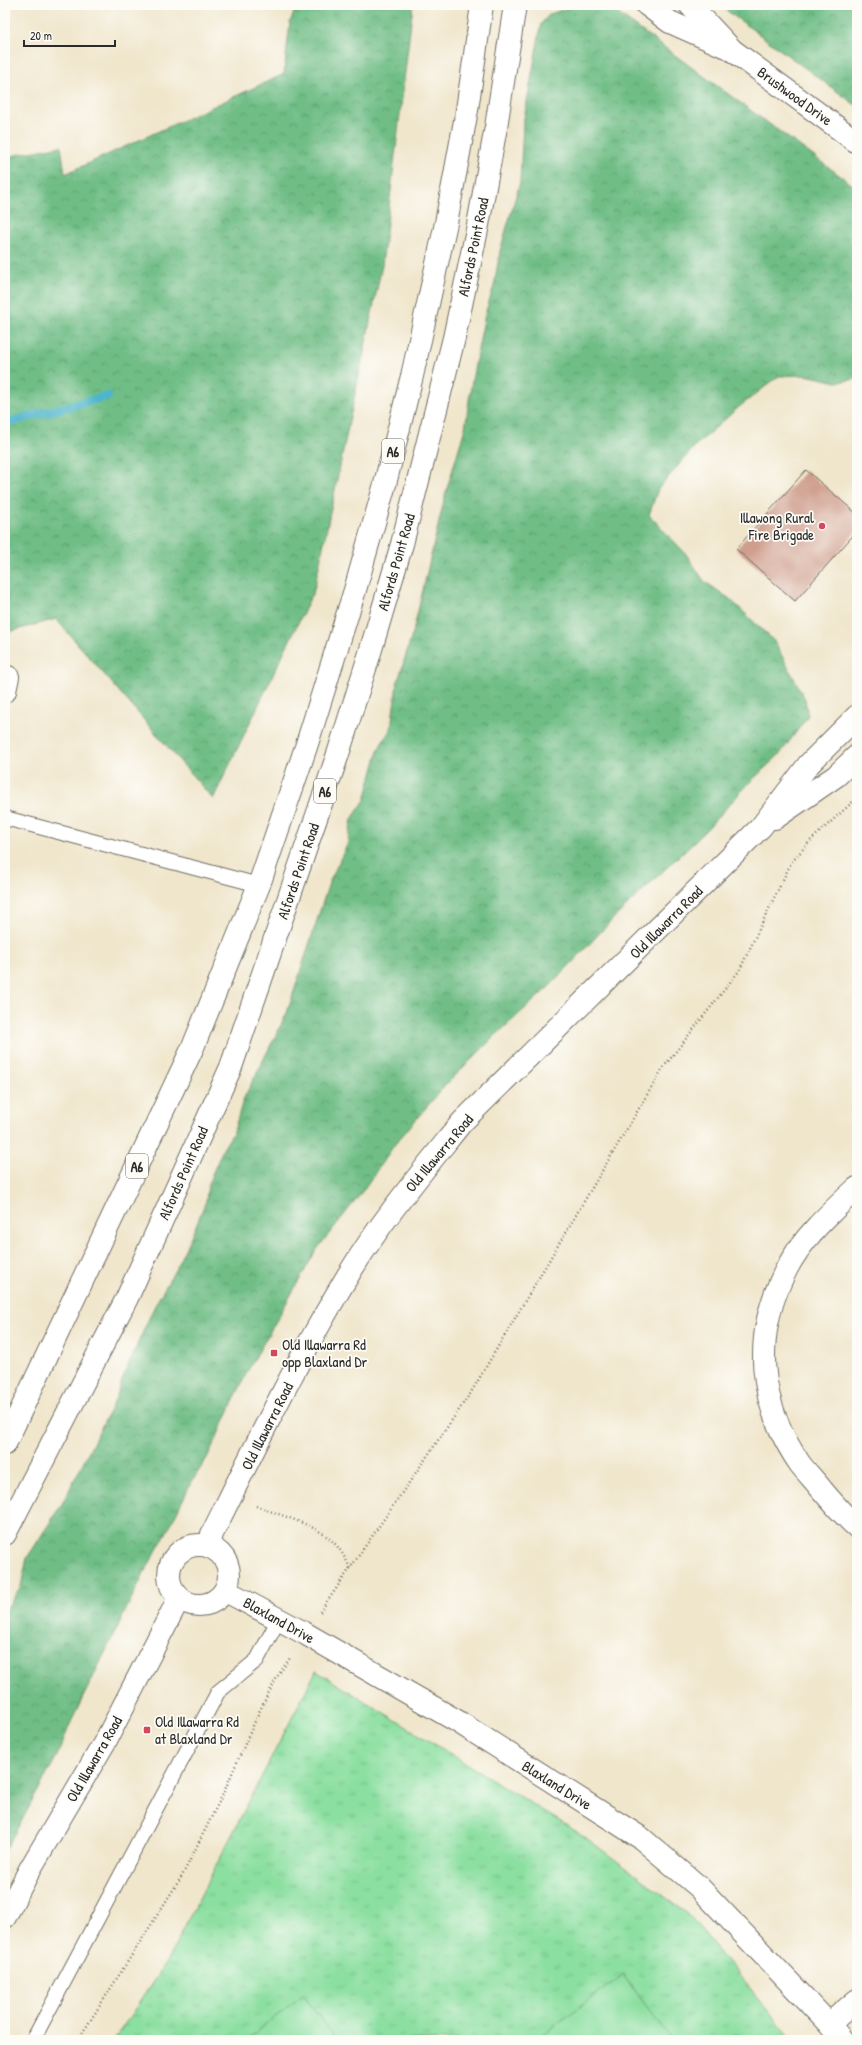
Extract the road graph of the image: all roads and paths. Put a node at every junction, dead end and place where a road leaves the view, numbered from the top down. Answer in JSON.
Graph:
{"nodes":[{"id":1,"x":482,"y":5,"type":"edge"},
{"id":2,"x":515,"y":5,"type":"edge"},
{"id":3,"x":647,"y":5,"type":"edge"},
{"id":4,"x":690,"y":5,"type":"edge"},
{"id":5,"x":732,"y":50,"type":"junction"},
{"id":6,"x":857,"y":142,"type":"edge"},
{"id":7,"x":857,"y":716,"type":"edge"},
{"id":8,"x":857,"y":756,"type":"edge"},
{"id":9,"x":857,"y":798,"type":"edge"},
{"id":10,"x":5,"y":818,"type":"edge"},
{"id":11,"x":761,"y":827,"type":"junction"},
{"id":12,"x":259,"y":885,"type":"junction"},
{"id":13,"x":857,"y":1188,"type":"edge"},
{"id":14,"x":5,"y":1444,"type":"edge"},
{"id":15,"x":254,"y":1505,"type":"dead end"},
{"id":16,"x":857,"y":1527,"type":"edge"},
{"id":17,"x":5,"y":1534,"type":"edge"},
{"id":18,"x":208,"y":1546,"type":"junction"},
{"id":19,"x":350,"y":1568,"type":"junction"},
{"id":20,"x":226,"y":1591,"type":"junction"},
{"id":21,"x":178,"y":1597,"type":"junction"},
{"id":22,"x":317,"y":1618,"type":"dead end"},
{"id":23,"x":279,"y":1619,"type":"junction"},
{"id":24,"x":290,"y":1658,"type":"dead end"},
{"id":25,"x":5,"y":1917,"type":"edge"},
{"id":26,"x":857,"y":2000,"type":"edge"},
{"id":27,"x":835,"y":2032,"type":"edge"},
{"id":28,"x":33,"y":2040,"type":"edge"},
{"id":29,"x":78,"y":2040,"type":"edge"}],
"edges":[{"from":1,"to":12,"type":"main road","name":"Alfords Point Road","number":"A6"},
{"from":2,"to":17,"type":"main road","name":"Alfords Point Road","number":"A6"},
{"from":3,"to":5,"type":"main road","name":"Brushwood Drive"},
{"from":4,"to":5,"type":"main road","name":"Brushwood Drive"},
{"from":5,"to":6,"type":"main road","name":"Brushwood Drive"},
{"from":7,"to":11,"type":"main road","name":"Old Illawarra Road"},
{"from":8,"to":11,"type":"main road","name":"Old Illawarra Road"},
{"from":9,"to":19,"type":"path"},
{"from":10,"to":12,"type":"lane"},
{"from":11,"to":18,"type":"main road","name":"Old Illawarra Road"},
{"from":12,"to":14,"type":"main road","name":"Alfords Point Road","number":"A6"},
{"from":13,"to":16,"type":"main road"},
{"from":15,"to":19,"type":"path"},
{"from":18,"to":20,"type":"main road"},
{"from":18,"to":21,"type":"main road"},
{"from":19,"to":22,"type":"path"},
{"from":20,"to":21,"type":"main road"},
{"from":20,"to":23,"type":"main road","name":"Blaxland Drive"},
{"from":21,"to":25,"type":"main road","name":"Old Illawarra Road"},
{"from":23,"to":27,"type":"main road","name":"Blaxland Drive"},
{"from":23,"to":28,"type":"lane"},
{"from":24,"to":29,"type":"path"},
{"from":26,"to":27,"type":"main road"}]}
